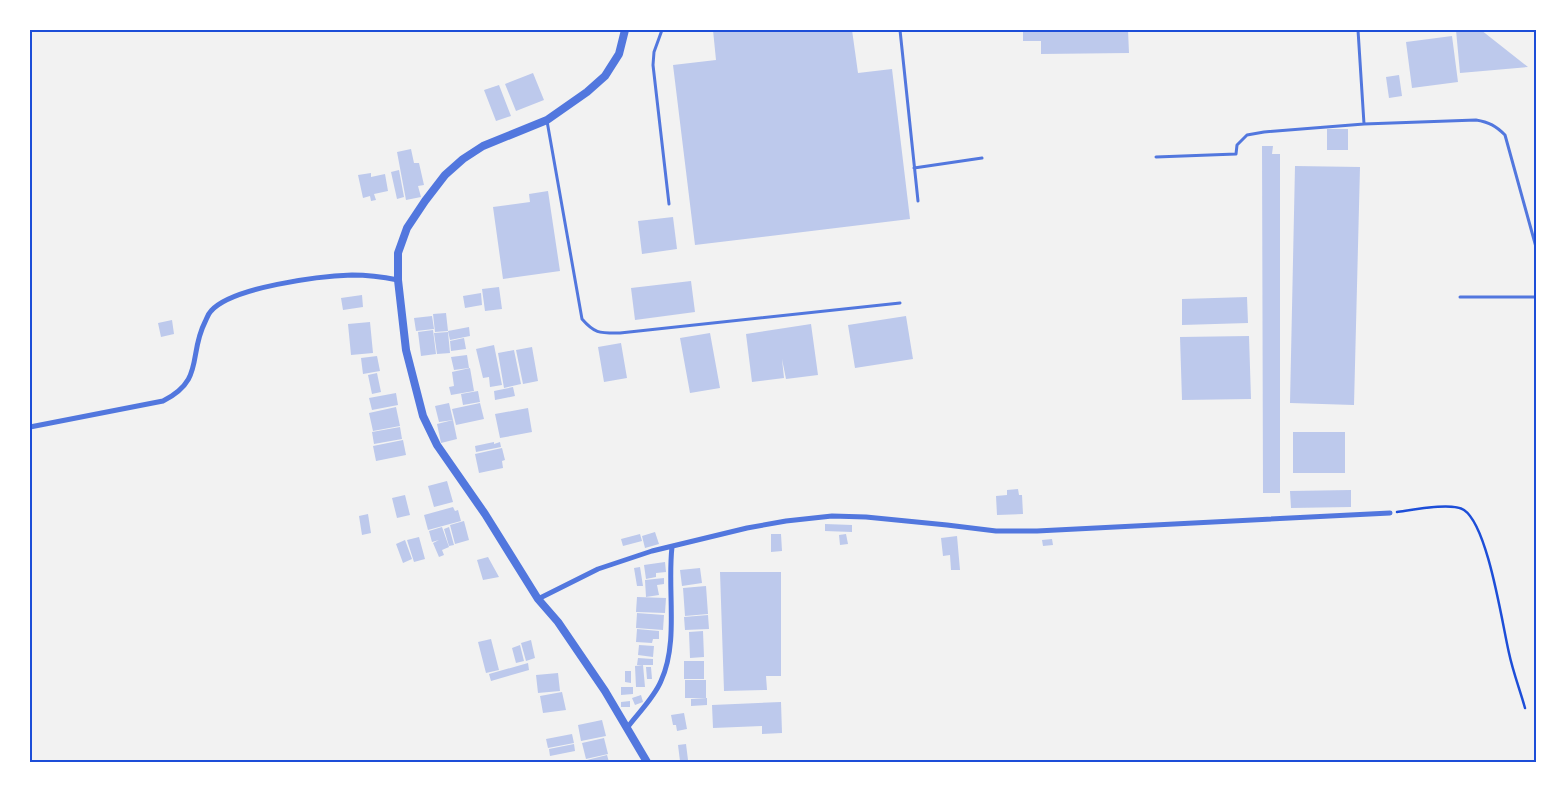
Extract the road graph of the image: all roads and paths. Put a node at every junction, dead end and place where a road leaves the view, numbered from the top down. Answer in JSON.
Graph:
{"nodes":[{"id":1,"x":625,"y":30,"type":"edge"},
{"id":2,"x":662,"y":30,"type":"edge"},
{"id":3,"x":900,"y":30,"type":"edge"},
{"id":4,"x":1358,"y":30,"type":"edge"},
{"id":5,"x":547,"y":120,"type":"junction"},
{"id":6,"x":1364,"y":124,"type":"junction"},
{"id":7,"x":1156,"y":157,"type":"dead end"},
{"id":8,"x":982,"y":158,"type":"dead end"},
{"id":9,"x":914,"y":168,"type":"junction"},
{"id":10,"x":918,"y":201,"type":"dead end"},
{"id":11,"x":669,"y":204,"type":"dead end"},
{"id":12,"x":1536,"y":247,"type":"edge"},
{"id":13,"x":398,"y":280,"type":"junction"},
{"id":14,"x":1460,"y":296,"type":"dead end"},
{"id":15,"x":1536,"y":297,"type":"edge"},
{"id":16,"x":900,"y":303,"type":"dead end"},
{"id":17,"x":30,"y":426,"type":"edge"},
{"id":18,"x":1390,"y":512,"type":"joint"},
{"id":19,"x":672,"y":548,"type":"junction"},
{"id":20,"x":538,"y":599,"type":"junction"},
{"id":21,"x":1525,"y":708,"type":"dead end"},
{"id":22,"x":627,"y":728,"type":"junction"},
{"id":23,"x":647,"y":762,"type":"edge"}],
"edges":[{"from":1,"to":5,"type":"street"},
{"from":2,"to":11,"type":"lane"},
{"from":3,"to":9,"type":"lane"},
{"from":4,"to":6,"type":"lane"},
{"from":5,"to":13,"type":"street"},
{"from":5,"to":16,"type":"lane"},
{"from":6,"to":7,"type":"lane"},
{"from":6,"to":12,"type":"lane"},
{"from":8,"to":9,"type":"lane"},
{"from":9,"to":10,"type":"lane"},
{"from":13,"to":17,"type":"street"},
{"from":13,"to":20,"type":"street"},
{"from":14,"to":15,"type":"lane"},
{"from":18,"to":19,"type":"street"},
{"from":18,"to":21,"type":"path"},
{"from":19,"to":20,"type":"street"},
{"from":19,"to":22,"type":"street"},
{"from":20,"to":22,"type":"street"},
{"from":22,"to":23,"type":"street"}]}
